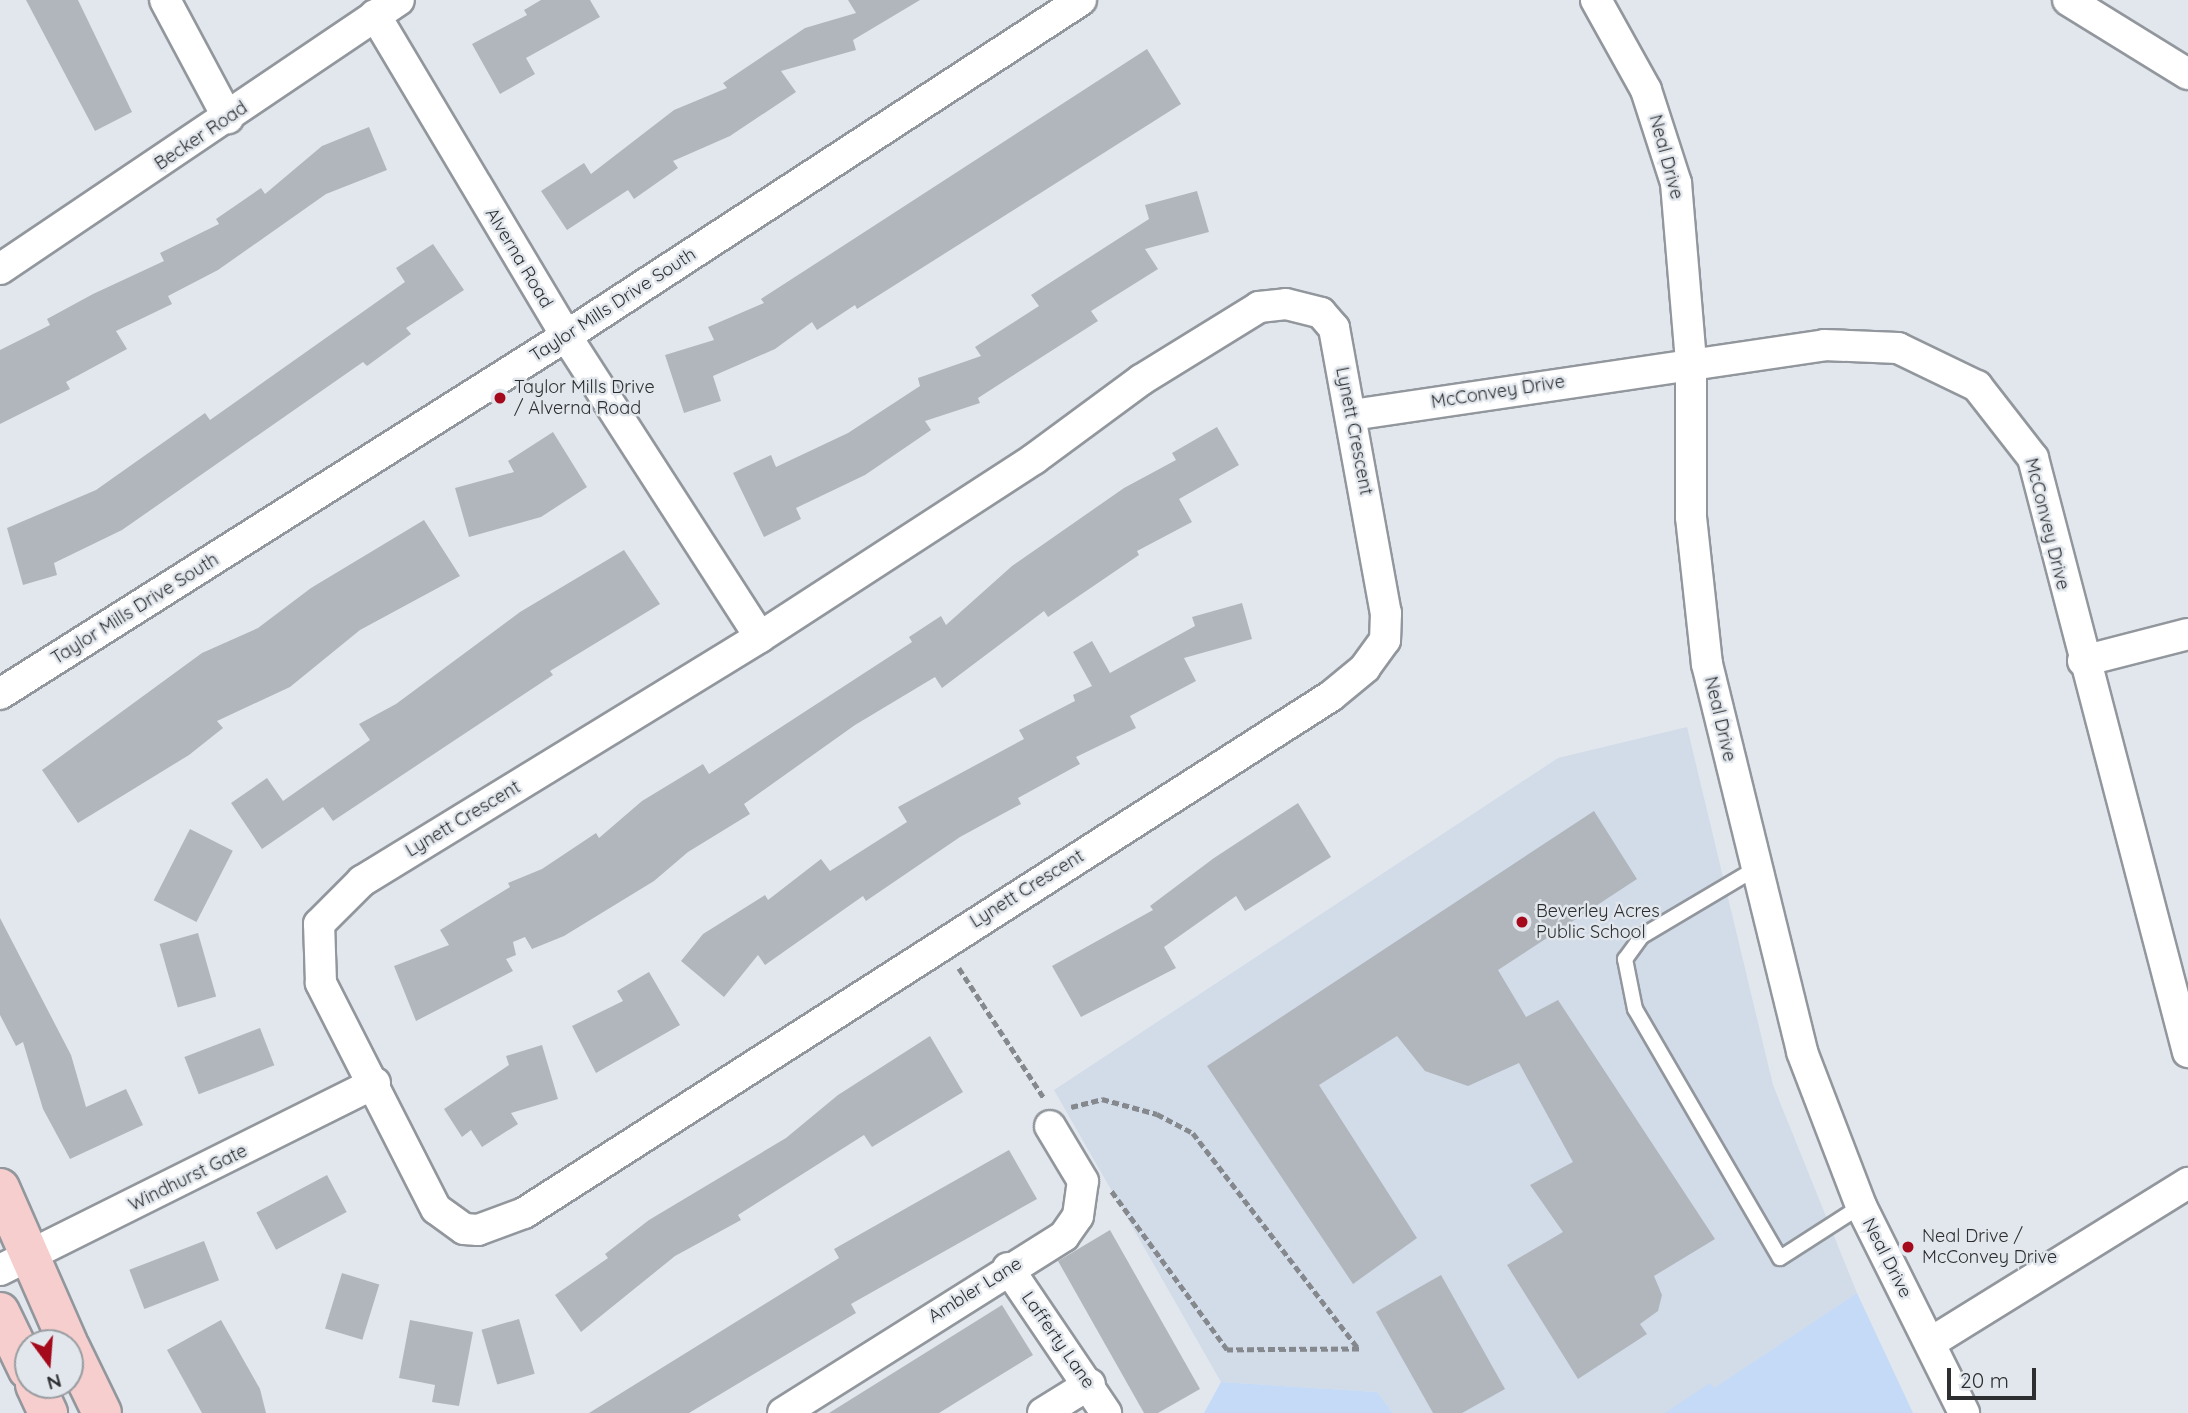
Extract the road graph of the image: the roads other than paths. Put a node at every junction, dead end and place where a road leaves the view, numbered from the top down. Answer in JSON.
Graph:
{"nodes":[{"id":1,"x":165,"y":0,"type":"edge"},
{"id":2,"x":1082,"y":0,"type":"edge"},
{"id":3,"x":1596,"y":0,"type":"edge"},
{"id":4,"x":2068,"y":0,"type":"edge"},
{"id":5,"x":387,"y":8,"type":"edge"},
{"id":6,"x":2188,"y":74,"type":"edge"},
{"id":7,"x":228,"y":118,"type":"junction"},
{"id":8,"x":0,"y":269,"type":"edge"},
{"id":9,"x":566,"y":336,"type":"junction"},
{"id":10,"x":1691,"y":362,"type":"junction"},
{"id":11,"x":1352,"y":415,"type":"junction"},
{"id":12,"x":2188,"y":634,"type":"edge"},
{"id":13,"x":760,"y":637,"type":"junction"},
{"id":14,"x":2083,"y":661,"type":"junction"},
{"id":15,"x":0,"y":694,"type":"edge"},
{"id":16,"x":1755,"y":869,"type":"junction"},
{"id":17,"x":2188,"y":1052,"type":"edge"},
{"id":18,"x":375,"y":1083,"type":"junction"},
{"id":19,"x":1054,"y":1112,"type":"road end"},
{"id":20,"x":2188,"y":1183,"type":"edge"},
{"id":21,"x":0,"y":1188,"type":"edge"},
{"id":22,"x":1861,"y":1206,"type":"junction"},
{"id":23,"x":15,"y":1263,"type":"edge"},
{"id":24,"x":1008,"y":1268,"type":"junction"},
{"id":25,"x":0,"y":1312,"type":"edge"},
{"id":26,"x":58,"y":1329,"type":"edge"},
{"id":27,"x":14,"y":1341,"type":"edge"},
{"id":28,"x":1930,"y":1343,"type":"junction"},
{"id":29,"x":84,"y":1376,"type":"edge"},
{"id":30,"x":1090,"y":1384,"type":"junction"},
{"id":31,"x":102,"y":1413,"type":"edge"},
{"id":32,"x":783,"y":1413,"type":"edge"},
{"id":33,"x":1043,"y":1413,"type":"edge"},
{"id":34,"x":1106,"y":1413,"type":"edge"},
{"id":35,"x":1964,"y":1413,"type":"edge"}],
"edges":[{"from":1,"to":7,"type":"street"},
{"from":2,"to":9,"type":"street","name":"Taylor Mills Drive South"},
{"from":3,"to":10,"type":"street","name":"Neal Drive"},
{"from":4,"to":6,"type":"street"},
{"from":5,"to":7,"type":"street","name":"Becker Road"},
{"from":5,"to":9,"type":"street","name":"Alverna Road"},
{"from":7,"to":8,"type":"street","name":"Becker Road"},
{"from":9,"to":13,"type":"street","name":"Alverna Road"},
{"from":9,"to":15,"type":"street","name":"Taylor Mills Drive South"},
{"from":10,"to":11,"type":"street","name":"McConvey Drive"},
{"from":10,"to":14,"type":"street","name":"McConvey Drive"},
{"from":10,"to":16,"type":"street","name":"Neal Drive"},
{"from":11,"to":13,"type":"street","name":"Lynett Crescent"},
{"from":11,"to":18,"type":"street","name":"Lynett Crescent"},
{"from":12,"to":14,"type":"street"},
{"from":13,"to":18,"type":"street","name":"Lynett Crescent"},
{"from":14,"to":17,"type":"street","name":"McConvey Drive"},
{"from":16,"to":22,"type":"street","name":"Neal Drive"},
{"from":16,"to":22,"type":"lane"},
{"from":18,"to":23,"type":"street","name":"Windhurst Gate"},
{"from":19,"to":24,"type":"street","name":"Ambler Lane"},
{"from":20,"to":28,"type":"street"},
{"from":21,"to":23,"type":"main road"},
{"from":22,"to":28,"type":"street","name":"Neal Drive"},
{"from":23,"to":26,"type":"main road"},
{"from":24,"to":30,"type":"street","name":"Lafferty Lane"},
{"from":24,"to":32,"type":"street","name":"Ambler Lane"},
{"from":25,"to":27,"type":"main road"},
{"from":28,"to":35,"type":"street","name":"Neal Drive"},
{"from":29,"to":31,"type":"main road"},
{"from":30,"to":33,"type":"street"},
{"from":30,"to":34,"type":"street","name":"Lafferty Lane"}]}
